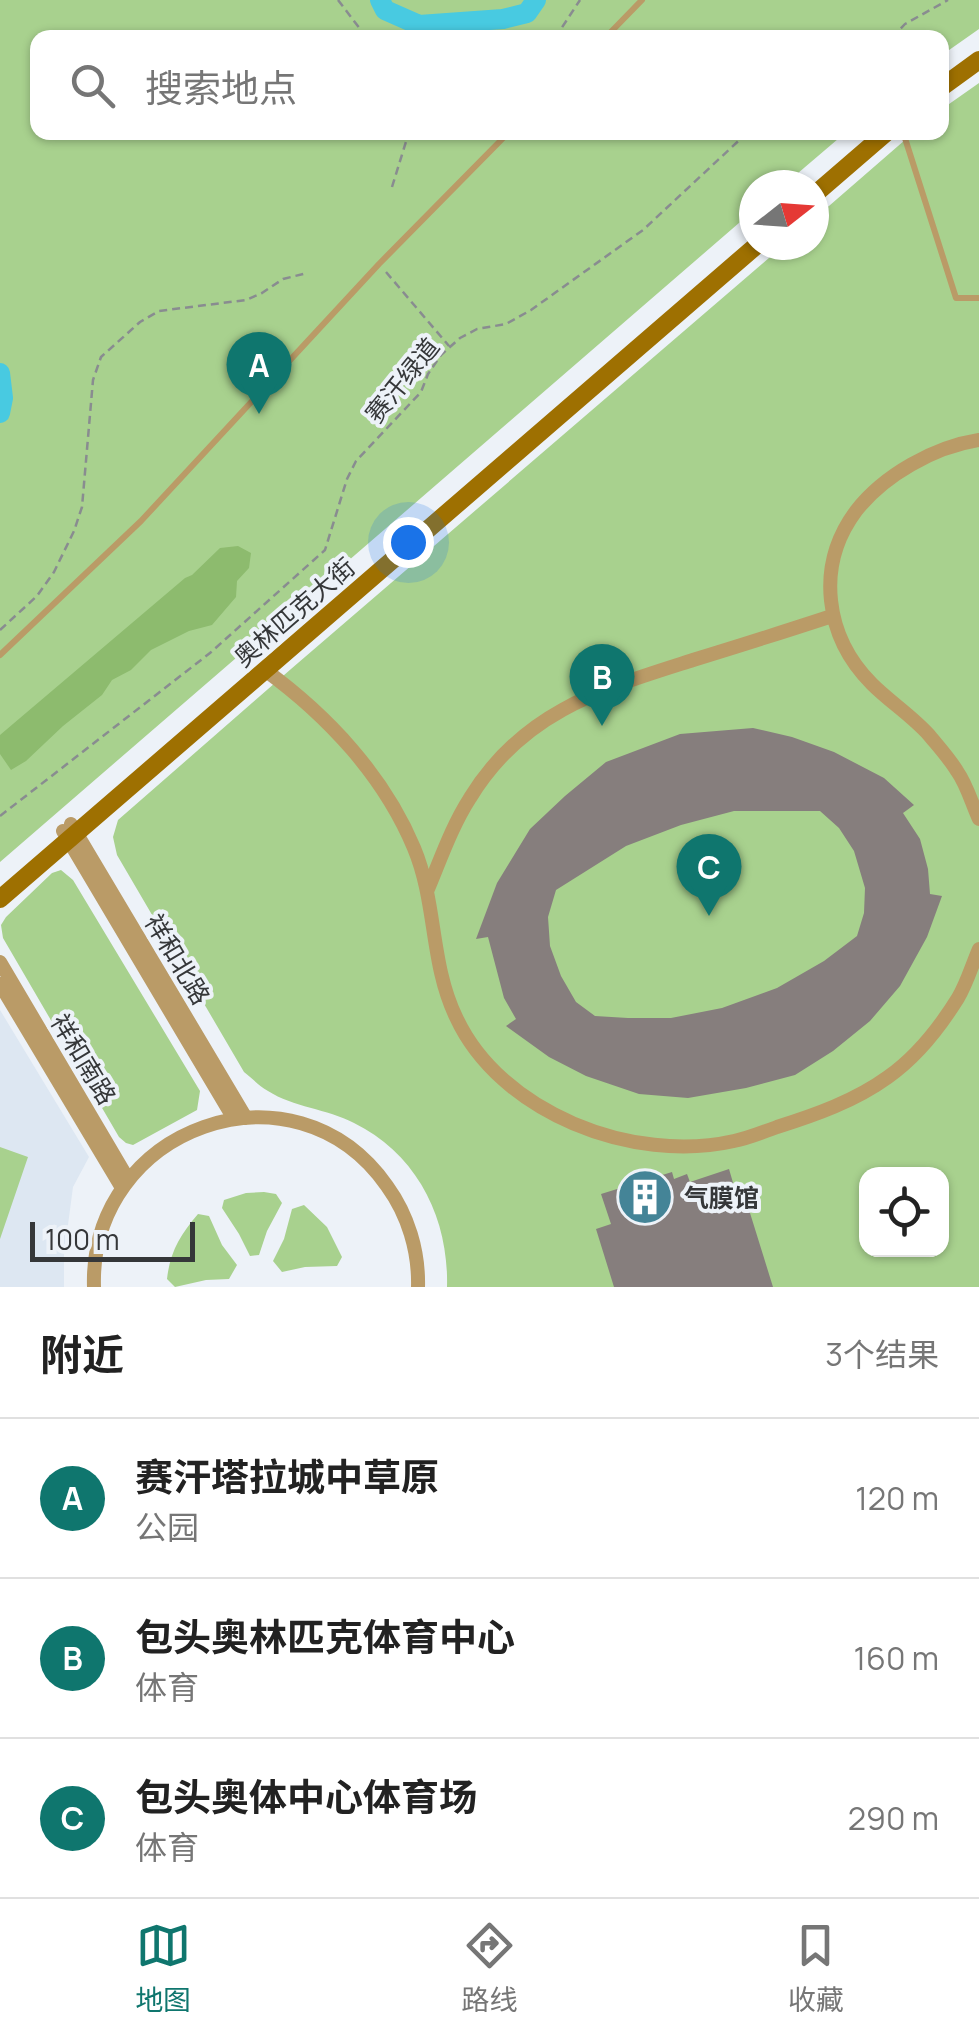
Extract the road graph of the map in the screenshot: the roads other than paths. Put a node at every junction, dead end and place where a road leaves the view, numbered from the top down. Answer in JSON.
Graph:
{"nodes":[{"id":1,"x":642,"y":0,"type":"edge"},
{"id":2,"x":612,"y":30,"type":"edge"},
{"id":3,"x":979,"y":48,"type":"edge"},
{"id":4,"x":979,"y":60,"type":"edge"},
{"id":5,"x":949,"y":68,"type":"edge"},
{"id":6,"x":949,"y":82,"type":"edge"},
{"id":7,"x":501,"y":140,"type":"edge"},
{"id":8,"x":863,"y":140,"type":"edge"},
{"id":9,"x":878,"y":140,"type":"edge"},
{"id":10,"x":906,"y":140,"type":"edge"},
{"id":11,"x":829,"y":170,"type":"edge"},
{"id":12,"x":829,"y":182,"type":"edge"},
{"id":13,"x":739,"y":248,"type":"edge"},
{"id":14,"x":740,"y":260,"type":"edge"},
{"id":15,"x":979,"y":298,"type":"edge"},
{"id":16,"x":979,"y":440,"type":"edge"},
{"id":17,"x":832,"y":616,"type":"junction"},
{"id":18,"x":0,"y":655,"type":"edge"},
{"id":19,"x":265,"y":670,"type":"junction"},
{"id":20,"x":979,"y":820,"type":"edge"},
{"id":21,"x":70,"y":832,"type":"junction"},
{"id":22,"x":0,"y":884,"type":"edge"},
{"id":23,"x":428,"y":889,"type":"junction"},
{"id":24,"x":0,"y":899,"type":"edge"},
{"id":25,"x":979,"y":950,"type":"edge"},
{"id":26,"x":0,"y":962,"type":"edge"},
{"id":27,"x":0,"y":984,"type":"edge"},
{"id":28,"x":240,"y":1118,"type":"junction"},
{"id":29,"x":125,"y":1184,"type":"junction"},
{"id":30,"x":94,"y":1287,"type":"edge"},
{"id":31,"x":418,"y":1287,"type":"edge"}],
"edges":[{"from":1,"to":2,"type":"lane"},
{"from":3,"to":5,"type":"main road"},
{"from":4,"to":6,"type":"main road"},
{"from":7,"to":18,"type":"lane"},
{"from":8,"to":11,"type":"main road"},
{"from":9,"to":12,"type":"main road"},
{"from":10,"to":15,"type":"lane"},
{"from":13,"to":21,"type":"main road","name":"奥林匹克大街"},
{"from":14,"to":19,"type":"main road","name":"奥林匹克大街"},
{"from":16,"to":17,"type":"street"},
{"from":17,"to":20,"type":"street"},
{"from":17,"to":23,"type":"street"},
{"from":19,"to":21,"type":"main road","name":"奥林匹克大街"},
{"from":19,"to":23,"type":"street"},
{"from":21,"to":22,"type":"main road","name":"奥林匹克大街"},
{"from":21,"to":24,"type":"main road","name":"奥林匹克大街"},
{"from":21,"to":28,"type":"street","name":"祥和北路"},
{"from":23,"to":25,"type":"street"},
{"from":26,"to":29,"type":"street","name":"祥和南路"},
{"from":27,"to":29,"type":"street","name":"祥和南路"},
{"from":28,"to":29,"type":"street"},
{"from":28,"to":31,"type":"street"},
{"from":29,"to":30,"type":"street"}]}
